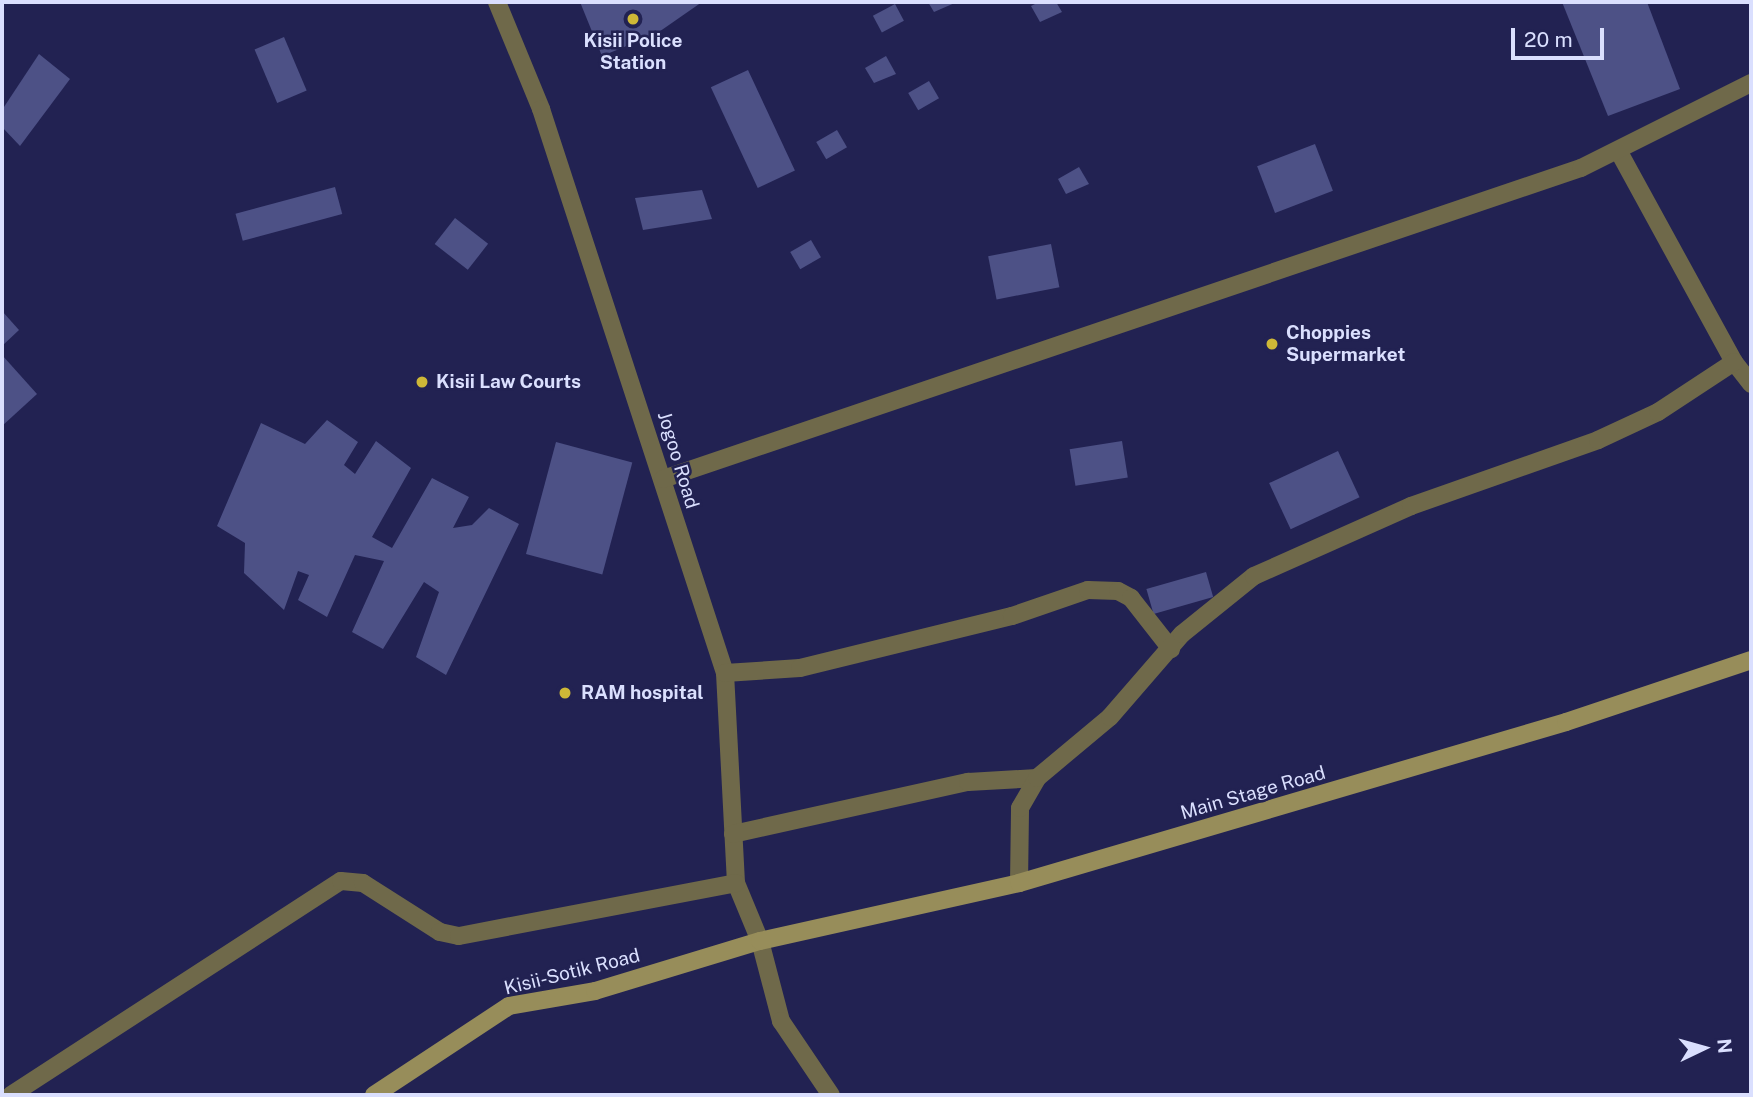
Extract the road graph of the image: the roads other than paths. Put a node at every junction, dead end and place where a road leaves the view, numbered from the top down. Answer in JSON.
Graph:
{"nodes":[{"id":1,"x":497,"y":2,"type":"edge"},
{"id":2,"x":1751,"y":83,"type":"edge"},
{"id":3,"x":1619,"y":152,"type":"junction"},
{"id":4,"x":1734,"y":362,"type":"junction"},
{"id":5,"x":1751,"y":384,"type":"edge"},
{"id":6,"x":663,"y":479,"type":"junction"},
{"id":7,"x":1171,"y":649,"type":"junction"},
{"id":8,"x":1751,"y":660,"type":"edge"},
{"id":9,"x":725,"y":673,"type":"junction"},
{"id":10,"x":1037,"y":778,"type":"junction"},
{"id":11,"x":733,"y":834,"type":"junction"},
{"id":12,"x":736,"y":883,"type":"junction"},
{"id":13,"x":1019,"y":883,"type":"junction"},
{"id":14,"x":760,"y":941,"type":"junction"},
{"id":15,"x":11,"y":1095,"type":"edge"},
{"id":16,"x":374,"y":1095,"type":"edge"},
{"id":17,"x":831,"y":1095,"type":"edge"}],
"edges":[{"from":1,"to":6,"type":"street","name":"Jogoo Road"},
{"from":2,"to":3,"type":"street"},
{"from":3,"to":4,"type":"street"},
{"from":3,"to":6,"type":"street"},
{"from":4,"to":5,"type":"street"},
{"from":4,"to":7,"type":"street"},
{"from":6,"to":9,"type":"street","name":"Jogoo Road"},
{"from":7,"to":9,"type":"street"},
{"from":7,"to":10,"type":"street"},
{"from":8,"to":13,"type":"street","name":"Main Stage Road"},
{"from":9,"to":11,"type":"street","name":"Jogoo Road"},
{"from":10,"to":11,"type":"street"},
{"from":10,"to":13,"type":"street"},
{"from":11,"to":12,"type":"street","name":"Jogoo Road"},
{"from":12,"to":14,"type":"street","name":"Jogoo Road"},
{"from":12,"to":15,"type":"street"},
{"from":13,"to":14,"type":"street","name":"Main Stage Road"},
{"from":14,"to":16,"type":"street","name":"Kisii-Sotik Road"},
{"from":14,"to":17,"type":"street","name":"Jogoo Road"}]}
